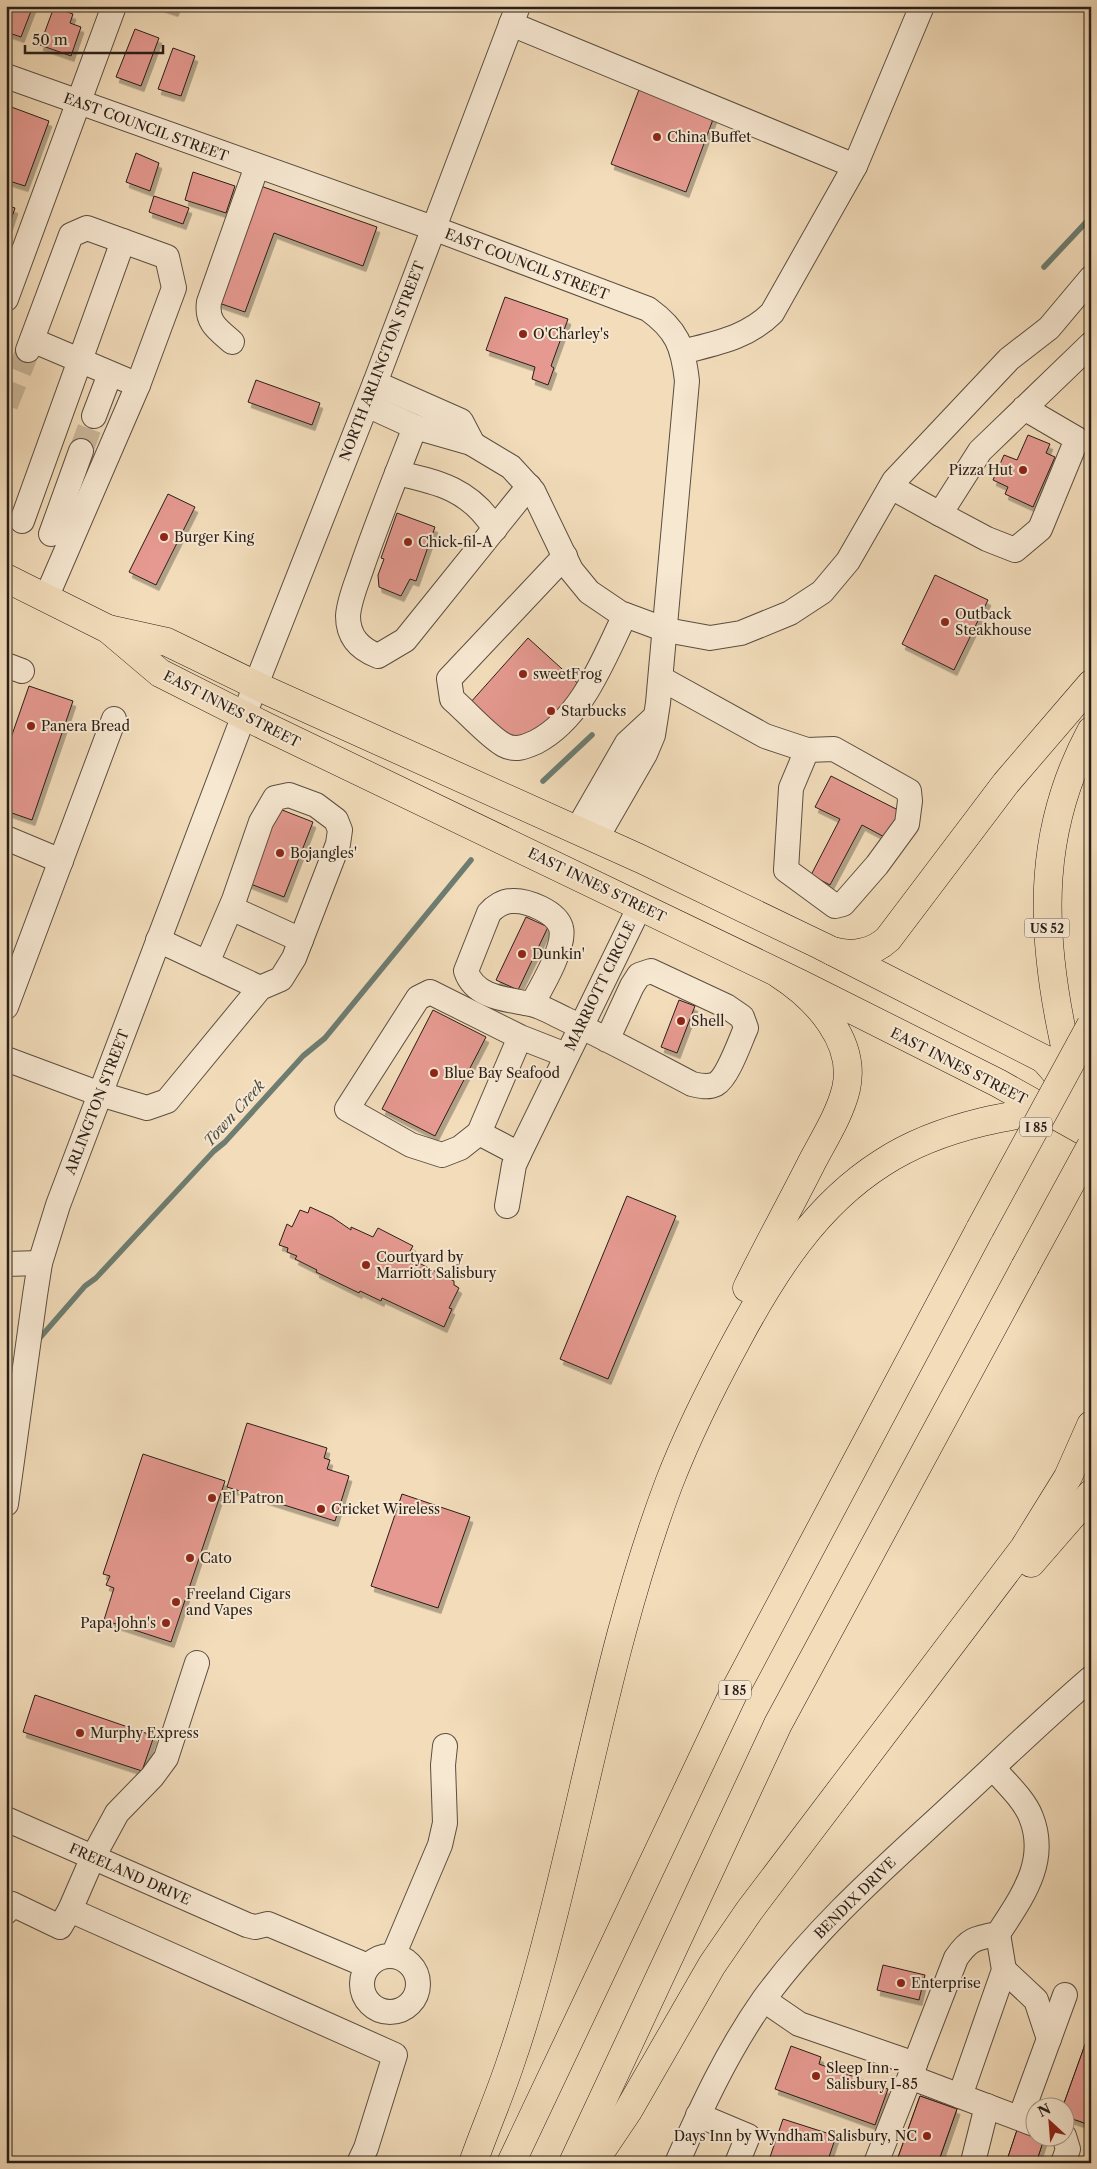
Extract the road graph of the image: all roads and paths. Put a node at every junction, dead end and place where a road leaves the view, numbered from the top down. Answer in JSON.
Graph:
{"nodes":[{"id":1,"x":114,"y":6,"type":"edge"},
{"id":2,"x":920,"y":7,"type":"edge"},
{"id":3,"x":514,"y":15,"type":"edge"},
{"id":4,"x":6,"y":76,"type":"edge"},
{"id":5,"x":78,"y":103,"type":"junction"},
{"id":6,"x":257,"y":166,"type":"junction"},
{"id":7,"x":855,"y":166,"type":"junction"},
{"id":8,"x":433,"y":228,"type":"junction"},
{"id":9,"x":124,"y":242,"type":"junction"},
{"id":10,"x":1086,"y":293,"type":"edge"},
{"id":11,"x":6,"y":299,"type":"edge"},
{"id":12,"x":232,"y":342,"type":"dead end"},
{"id":13,"x":1091,"y":344,"type":"edge"},
{"id":14,"x":682,"y":352,"type":"junction"},
{"id":15,"x":80,"y":362,"type":"junction"},
{"id":16,"x":110,"y":374,"type":"junction"},
{"id":17,"x":375,"y":383,"type":"junction"},
{"id":18,"x":138,"y":385,"type":"junction"},
{"id":19,"x":367,"y":405,"type":"junction"},
{"id":20,"x":1024,"y":408,"type":"junction"},
{"id":21,"x":94,"y":416,"type":"tunnel mouth"},
{"id":22,"x":415,"y":427,"type":"junction"},
{"id":23,"x":472,"y":443,"type":"junction"},
{"id":24,"x":81,"y":452,"type":"tunnel mouth"},
{"id":25,"x":397,"y":473,"type":"junction"},
{"id":26,"x":529,"y":486,"type":"junction"},
{"id":27,"x":891,"y":487,"type":"junction"},
{"id":28,"x":940,"y":514,"type":"junction"},
{"id":29,"x":14,"y":518,"type":"edge"},
{"id":30,"x":495,"y":529,"type":"junction"},
{"id":31,"x":61,"y":539,"type":"junction"},
{"id":32,"x":564,"y":556,"type":"junction"},
{"id":33,"x":6,"y":578,"type":"edge"},
{"id":34,"x":46,"y":598,"type":"junction"},
{"id":35,"x":625,"y":615,"type":"junction"},
{"id":36,"x":108,"y":629,"type":"junction"},
{"id":37,"x":666,"y":630,"type":"junction"},
{"id":38,"x":662,"y":680,"type":"junction"},
{"id":39,"x":1091,"y":684,"type":"edge"},
{"id":40,"x":256,"y":685,"type":"junction"},
{"id":41,"x":244,"y":715,"type":"junction"},
{"id":42,"x":114,"y":719,"type":"dead end"},
{"id":43,"x":1091,"y":731,"type":"edge"},
{"id":44,"x":807,"y":750,"type":"junction"},
{"id":45,"x":586,"y":835,"type":"junction"},
{"id":46,"x":6,"y":838,"type":"edge"},
{"id":47,"x":61,"y":861,"type":"junction"},
{"id":48,"x":640,"y":906,"type":"junction"},
{"id":49,"x":231,"y":908,"type":"junction"},
{"id":50,"x":158,"y":940,"type":"junction"},
{"id":51,"x":301,"y":940,"type":"junction"},
{"id":52,"x":832,"y":951,"type":"junction"},
{"id":53,"x":208,"y":963,"type":"junction"},
{"id":54,"x":779,"y":974,"type":"junction"},
{"id":55,"x":260,"y":988,"type":"junction"},
{"id":56,"x":532,"y":1004,"type":"junction"},
{"id":57,"x":6,"y":1007,"type":"edge"},
{"id":58,"x":580,"y":1026,"type":"junction"},
{"id":59,"x":1091,"y":1026,"type":"edge"},
{"id":60,"x":520,"y":1036,"type":"junction"},
{"id":61,"x":607,"y":1040,"type":"junction"},
{"id":62,"x":566,"y":1055,"type":"junction"},
{"id":63,"x":6,"y":1059,"type":"edge"},
{"id":64,"x":100,"y":1094,"type":"junction"},
{"id":65,"x":1080,"y":1108,"type":"edge"},
{"id":66,"x":479,"y":1133,"type":"junction"},
{"id":67,"x":520,"y":1154,"type":"junction"},
{"id":68,"x":1091,"y":1163,"type":"edge"},
{"id":69,"x":506,"y":1206,"type":"dead end"},
{"id":70,"x":40,"y":1263,"type":"junction"},
{"id":71,"x":6,"y":1264,"type":"edge"},
{"id":72,"x":1091,"y":1425,"type":"edge"},
{"id":73,"x":671,"y":1480,"type":"junction"},
{"id":74,"x":1091,"y":1494,"type":"edge"},
{"id":75,"x":7,"y":1502,"type":"edge"},
{"id":76,"x":198,"y":1663,"type":"dead end"},
{"id":77,"x":1091,"y":1678,"type":"edge"},
{"id":78,"x":892,"y":1722,"type":"junction"},
{"id":79,"x":446,"y":1746,"type":"dead end"},
{"id":80,"x":993,"y":1768,"type":"junction"},
{"id":81,"x":6,"y":1819,"type":"edge"},
{"id":82,"x":93,"y":1857,"type":"junction"},
{"id":83,"x":70,"y":1910,"type":"junction"},
{"id":84,"x":6,"y":1912,"type":"edge"},
{"id":85,"x":998,"y":1934,"type":"junction"},
{"id":86,"x":393,"y":1956,"type":"junction"},
{"id":87,"x":1004,"y":1970,"type":"junction"},
{"id":88,"x":365,"y":1973,"type":"junction"},
{"id":89,"x":1066,"y":1995,"type":"dead end"},
{"id":90,"x":764,"y":2000,"type":"junction"},
{"id":91,"x":1049,"y":2039,"type":"junction"},
{"id":92,"x":913,"y":2070,"type":"junction"},
{"id":93,"x":960,"y":2096,"type":"junction"},
{"id":94,"x":1034,"y":2096,"type":"edge"},
{"id":95,"x":987,"y":2106,"type":"junction"},
{"id":96,"x":698,"y":2115,"type":"junction"},
{"id":97,"x":1024,"y":2120,"type":"edge"},
{"id":98,"x":1067,"y":2146,"type":"edge"},
{"id":99,"x":974,"y":2158,"type":"dead end"},
{"id":100,"x":360,"y":2163,"type":"edge"},
{"id":101,"x":473,"y":2163,"type":"edge"},
{"id":102,"x":511,"y":2163,"type":"edge"},
{"id":103,"x":573,"y":2163,"type":"edge"},
{"id":104,"x":593,"y":2163,"type":"edge"},
{"id":105,"x":677,"y":2163,"type":"edge"},
{"id":106,"x":737,"y":2163,"type":"edge"},
{"id":107,"x":876,"y":2163,"type":"edge"},
{"id":108,"x":1063,"y":2163,"type":"edge"}],
"edges":[{"from":1,"to":5,"type":"street"},
{"from":2,"to":7,"type":"street"},
{"from":3,"to":7,"type":"street"},
{"from":3,"to":8,"type":"street","name":"NORTH ARLINGTON STREET"},
{"from":4,"to":5,"type":"street","name":"EAST COUNCIL STREET"},
{"from":5,"to":6,"type":"street","name":"EAST COUNCIL STREET"},
{"from":5,"to":11,"type":"street"},
{"from":6,"to":8,"type":"street","name":"EAST COUNCIL STREET"},
{"from":6,"to":12,"type":"street"},
{"from":7,"to":14,"type":"street"},
{"from":8,"to":14,"type":"street","name":"EAST COUNCIL STREET"},
{"from":8,"to":17,"type":"street","name":"NORTH ARLINGTON STREET"},
{"from":9,"to":15,"type":"street"},
{"from":9,"to":15,"type":"street"},
{"from":9,"to":18,"type":"street"},
{"from":10,"to":27,"type":"street"},
{"from":13,"to":20,"type":"street"},
{"from":14,"to":37,"type":"street","name":"EAST COUNCIL STREET"},
{"from":15,"to":16,"type":"street"},
{"from":15,"to":29,"type":"street"},
{"from":16,"to":18,"type":"street"},
{"from":16,"to":21,"type":"street"},
{"from":17,"to":19,"type":"street","name":"NORTH ARLINGTON STREET"},
{"from":17,"to":23,"type":"street"},
{"from":18,"to":31,"type":"street"},
{"from":19,"to":22,"type":"street"},
{"from":19,"to":40,"type":"street","name":"NORTH ARLINGTON STREET"},
{"from":20,"to":28,"type":"street"},
{"from":20,"to":28,"type":"street"},
{"from":22,"to":23,"type":"street"},
{"from":22,"to":25,"type":"street"},
{"from":23,"to":26,"type":"street"},
{"from":24,"to":31,"type":"street"},
{"from":25,"to":30,"type":"street"},
{"from":25,"to":30,"type":"street"},
{"from":26,"to":30,"type":"street"},
{"from":26,"to":32,"type":"street"},
{"from":27,"to":28,"type":"street"},
{"from":27,"to":37,"type":"street"},
{"from":29,"to":31,"type":"street"},
{"from":31,"to":34,"type":"street"},
{"from":32,"to":35,"type":"street"},
{"from":32,"to":35,"type":"street"},
{"from":33,"to":34,"type":"main road","name":"EAST INNES STREET"},
{"from":34,"to":36,"type":"main road","name":"EAST INNES STREET"},
{"from":35,"to":37,"type":"street"},
{"from":36,"to":40,"type":"main road","name":"EAST INNES STREET"},
{"from":36,"to":41,"type":"main road","name":"EAST INNES STREET"},
{"from":37,"to":38,"type":"street","name":"EAST COUNCIL STREET"},
{"from":38,"to":44,"type":"street"},
{"from":38,"to":45,"type":"street","name":"EAST COUNCIL STREET"},
{"from":39,"to":52,"type":"main road"},
{"from":40,"to":41,"type":"street","name":"NORTH ARLINGTON STREET"},
{"from":40,"to":45,"type":"main road","name":"EAST INNES STREET"},
{"from":41,"to":48,"type":"main road","name":"EAST INNES STREET"},
{"from":41,"to":50,"type":"street","name":"ARLINGTON STREET"},
{"from":42,"to":47,"type":"street"},
{"from":43,"to":65,"type":"main road","number":"US 52"},
{"from":44,"to":44,"type":"street"},
{"from":45,"to":52,"type":"main road","name":"EAST INNES STREET"},
{"from":46,"to":47,"type":"street"},
{"from":47,"to":57,"type":"street"},
{"from":48,"to":54,"type":"main road","name":"EAST INNES STREET"},
{"from":48,"to":58,"type":"street","name":"MARRIOTT CIRCLE"},
{"from":49,"to":51,"type":"street"},
{"from":49,"to":51,"type":"street"},
{"from":49,"to":53,"type":"street"},
{"from":50,"to":53,"type":"street"},
{"from":50,"to":64,"type":"street","name":"ARLINGTON STREET"},
{"from":51,"to":55,"type":"street"},
{"from":52,"to":65,"type":"main road","name":"EAST INNES STREET"},
{"from":53,"to":55,"type":"street"},
{"from":54,"to":65,"type":"main road","name":"EAST INNES STREET"},
{"from":54,"to":73,"type":"main road"},
{"from":55,"to":64,"type":"street"},
{"from":56,"to":56,"type":"street"},
{"from":56,"to":58,"type":"street"},
{"from":58,"to":61,"type":"street"},
{"from":58,"to":62,"type":"street","name":"MARRIOTT CIRCLE"},
{"from":59,"to":102,"type":"main road","number":"I 85","bridge":true},
{"from":60,"to":62,"type":"street"},
{"from":60,"to":66,"type":"street"},
{"from":60,"to":66,"type":"street"},
{"from":61,"to":61,"type":"street"},
{"from":62,"to":67,"type":"street","name":"MARRIOTT CIRCLE"},
{"from":63,"to":64,"type":"street"},
{"from":64,"to":70,"type":"street","name":"ARLINGTON STREET"},
{"from":65,"to":68,"type":"main road"},
{"from":65,"to":73,"type":"main road"},
{"from":65,"to":103,"type":"main road","bridge":true},
{"from":66,"to":67,"type":"street"},
{"from":67,"to":69,"type":"street","name":"MARRIOTT CIRCLE"},
{"from":70,"to":71,"type":"street"},
{"from":70,"to":75,"type":"street","name":"ARLINGTON STREET"},
{"from":72,"to":78,"type":"main road"},
{"from":73,"to":101,"type":"main road"},
{"from":74,"to":78,"type":"main road"},
{"from":76,"to":82,"type":"street"},
{"from":77,"to":80,"type":"street","name":"BENDIX DRIVE"},
{"from":78,"to":104,"type":"main road"},
{"from":79,"to":86,"type":"street"},
{"from":80,"to":85,"type":"street"},
{"from":80,"to":90,"type":"street","name":"BENDIX DRIVE"},
{"from":81,"to":82,"type":"street","name":"FREELAND DRIVE"},
{"from":82,"to":83,"type":"street"},
{"from":82,"to":88,"type":"street","name":"FREELAND DRIVE"},
{"from":83,"to":84,"type":"street"},
{"from":83,"to":100,"type":"street"},
{"from":85,"to":87,"type":"street"},
{"from":85,"to":92,"type":"street"},
{"from":86,"to":88,"type":"street"},
{"from":86,"to":88,"type":"street"},
{"from":87,"to":91,"type":"street"},
{"from":87,"to":93,"type":"street"},
{"from":89,"to":91,"type":"street"},
{"from":90,"to":92,"type":"street"},
{"from":90,"to":96,"type":"street","name":"BENDIX DRIVE"},
{"from":91,"to":94,"type":"street"},
{"from":92,"to":93,"type":"street"},
{"from":92,"to":107,"type":"street"},
{"from":93,"to":95,"type":"street"},
{"from":95,"to":97,"type":"street"},
{"from":95,"to":99,"type":"street"},
{"from":96,"to":105,"type":"street","name":"BENDIX DRIVE"},
{"from":96,"to":106,"type":"street"},
{"from":98,"to":108,"type":"street"}]}
